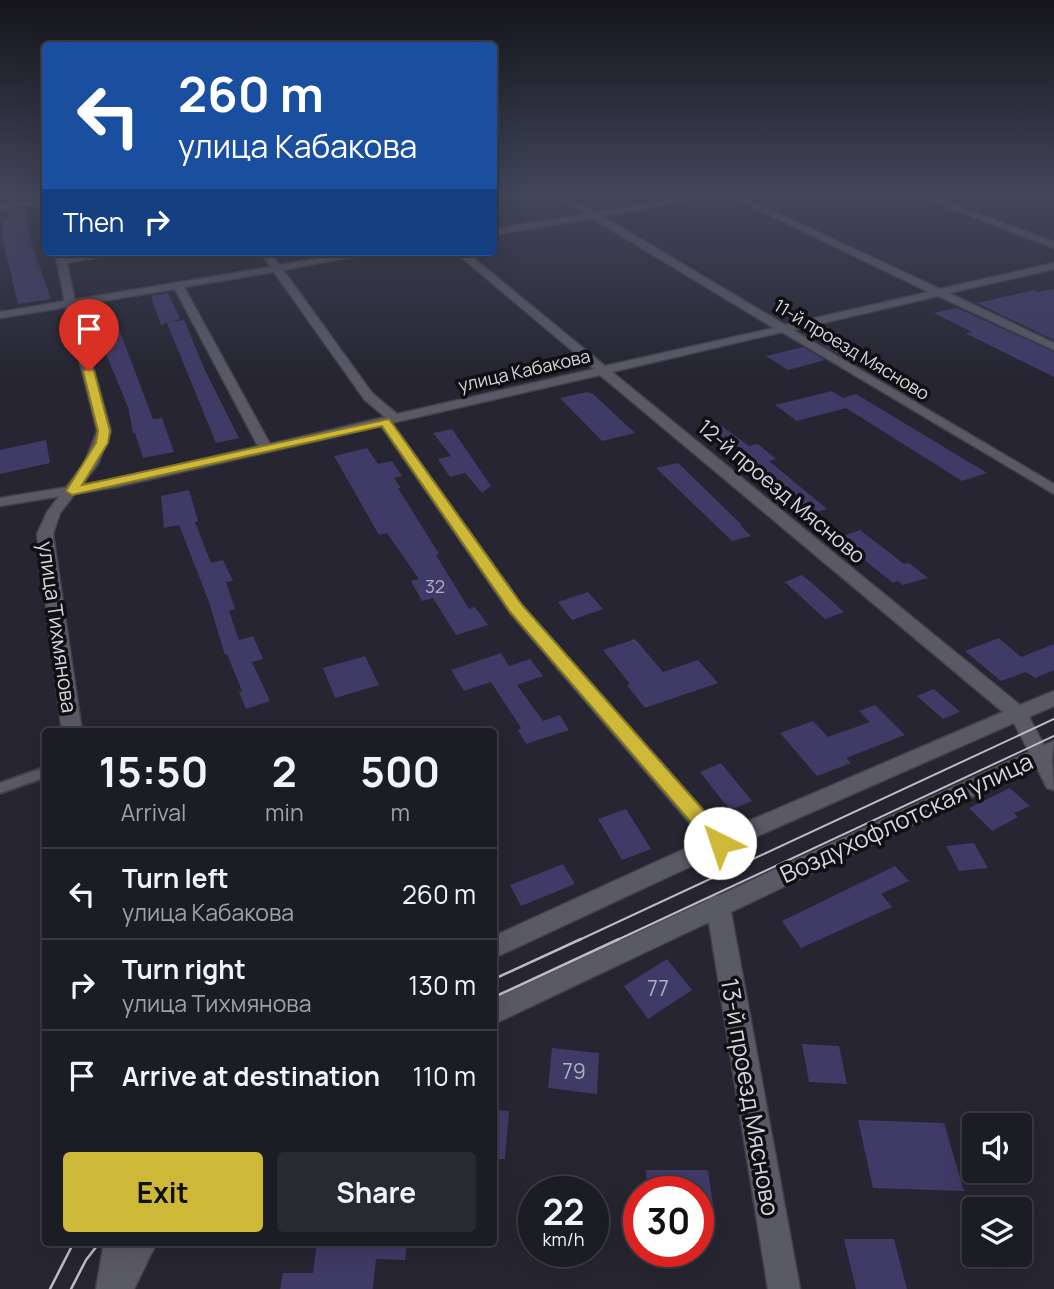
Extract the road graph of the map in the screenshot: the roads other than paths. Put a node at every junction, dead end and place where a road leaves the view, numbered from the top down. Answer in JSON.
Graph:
{"nodes":[{"id":1,"x":661,"y":255,"type":"edge"},
{"id":2,"x":860,"y":255,"type":"edge"},
{"id":3,"x":268,"y":256,"type":"edge"},
{"id":4,"x":350,"y":256,"type":"edge"},
{"id":5,"x":465,"y":256,"type":"edge"},
{"id":6,"x":61,"y":257,"type":"edge"},
{"id":7,"x":1054,"y":266,"type":"edge"},
{"id":8,"x":278,"y":268,"type":"junction"},
{"id":9,"x":178,"y":285,"type":"junction"},
{"id":10,"x":941,"y":293,"type":"junction"},
{"id":11,"x":70,"y":303,"type":"junction"},
{"id":12,"x":0,"y":315,"type":"edge"},
{"id":13,"x":784,"y":329,"type":"junction"},
{"id":14,"x":1054,"y":347,"type":"edge"},
{"id":15,"x":605,"y":372,"type":"junction"},
{"id":16,"x":390,"y":420,"type":"junction"},
{"id":17,"x":266,"y":449,"type":"junction"},
{"id":18,"x":1054,"y":490,"type":"edge"},
{"id":19,"x":72,"y":491,"type":"junction"},
{"id":20,"x":0,"y":502,"type":"edge"},
{"id":21,"x":1054,"y":698,"type":"edge"},
{"id":22,"x":1018,"y":715,"type":"junction"},
{"id":23,"x":71,"y":728,"type":"edge"},
{"id":24,"x":1047,"y":752,"type":"edge"},
{"id":25,"x":42,"y":773,"type":"edge"},
{"id":26,"x":1054,"y":782,"type":"edge"},
{"id":27,"x":0,"y":788,"type":"edge"},
{"id":28,"x":720,"y":843,"type":"junction"},
{"id":29,"x":718,"y":904,"type":"junction"},
{"id":30,"x":497,"y":946,"type":"edge"},
{"id":31,"x":497,"y":1011,"type":"edge"},
{"id":32,"x":118,"y":1246,"type":"edge"},
{"id":33,"x":140,"y":1246,"type":"edge"},
{"id":34,"x":112,"y":1289,"type":"edge"},
{"id":35,"x":118,"y":1289,"type":"edge"},
{"id":36,"x":784,"y":1289,"type":"edge"}],
"edges":[{"from":1,"to":13,"type":"street","name":"11-й проезд Мясново"},
{"from":2,"to":10,"type":"street"},
{"from":3,"to":8,"type":"street"},
{"from":4,"to":8,"type":"street"},
{"from":5,"to":15,"type":"street","name":"12-й проезд Мясново"},
{"from":6,"to":11,"type":"street","name":"улица Тихмянова"},
{"from":7,"to":10,"type":"street","name":"улица Кабакова"},
{"from":8,"to":9,"type":"street"},
{"from":8,"to":16,"type":"street"},
{"from":9,"to":11,"type":"street"},
{"from":9,"to":17,"type":"street"},
{"from":10,"to":13,"type":"street","name":"улица Кабакова"},
{"from":10,"to":14,"type":"street"},
{"from":11,"to":12,"type":"street"},
{"from":11,"to":19,"type":"street","name":"улица Тихмянова"},
{"from":13,"to":15,"type":"street","name":"улица Кабакова"},
{"from":13,"to":18,"type":"street","name":"11-й проезд Мясново"},
{"from":15,"to":16,"type":"street","name":"улица Кабакова"},
{"from":15,"to":22,"type":"street","name":"12-й проезд Мясново"},
{"from":16,"to":17,"type":"street","name":"улица Кабакова"},
{"from":16,"to":28,"type":"street"},
{"from":17,"to":19,"type":"street","name":"улица Кабакова"},
{"from":19,"to":20,"type":"street","name":"улица Кабакова"},
{"from":19,"to":23,"type":"street","name":"улица Тихмянова"},
{"from":21,"to":22,"type":"street","name":"Воздухофлотская улица"},
{"from":22,"to":24,"type":"street","name":"12-й проезд Мясново"},
{"from":22,"to":28,"type":"street","name":"Воздухофлотская улица"},
{"from":24,"to":26,"type":"street","name":"12-й проезд Мясново"},
{"from":24,"to":29,"type":"street","name":"Воздухофлотская улица"},
{"from":25,"to":27,"type":"lane"},
{"from":28,"to":30,"type":"street","name":"Воздухофлотская улица"},
{"from":29,"to":31,"type":"street","name":"Воздухофлотская улица"},
{"from":29,"to":36,"type":"street","name":"13-й проезд Мясново"},
{"from":32,"to":34,"type":"street"},
{"from":33,"to":35,"type":"street"}]}
